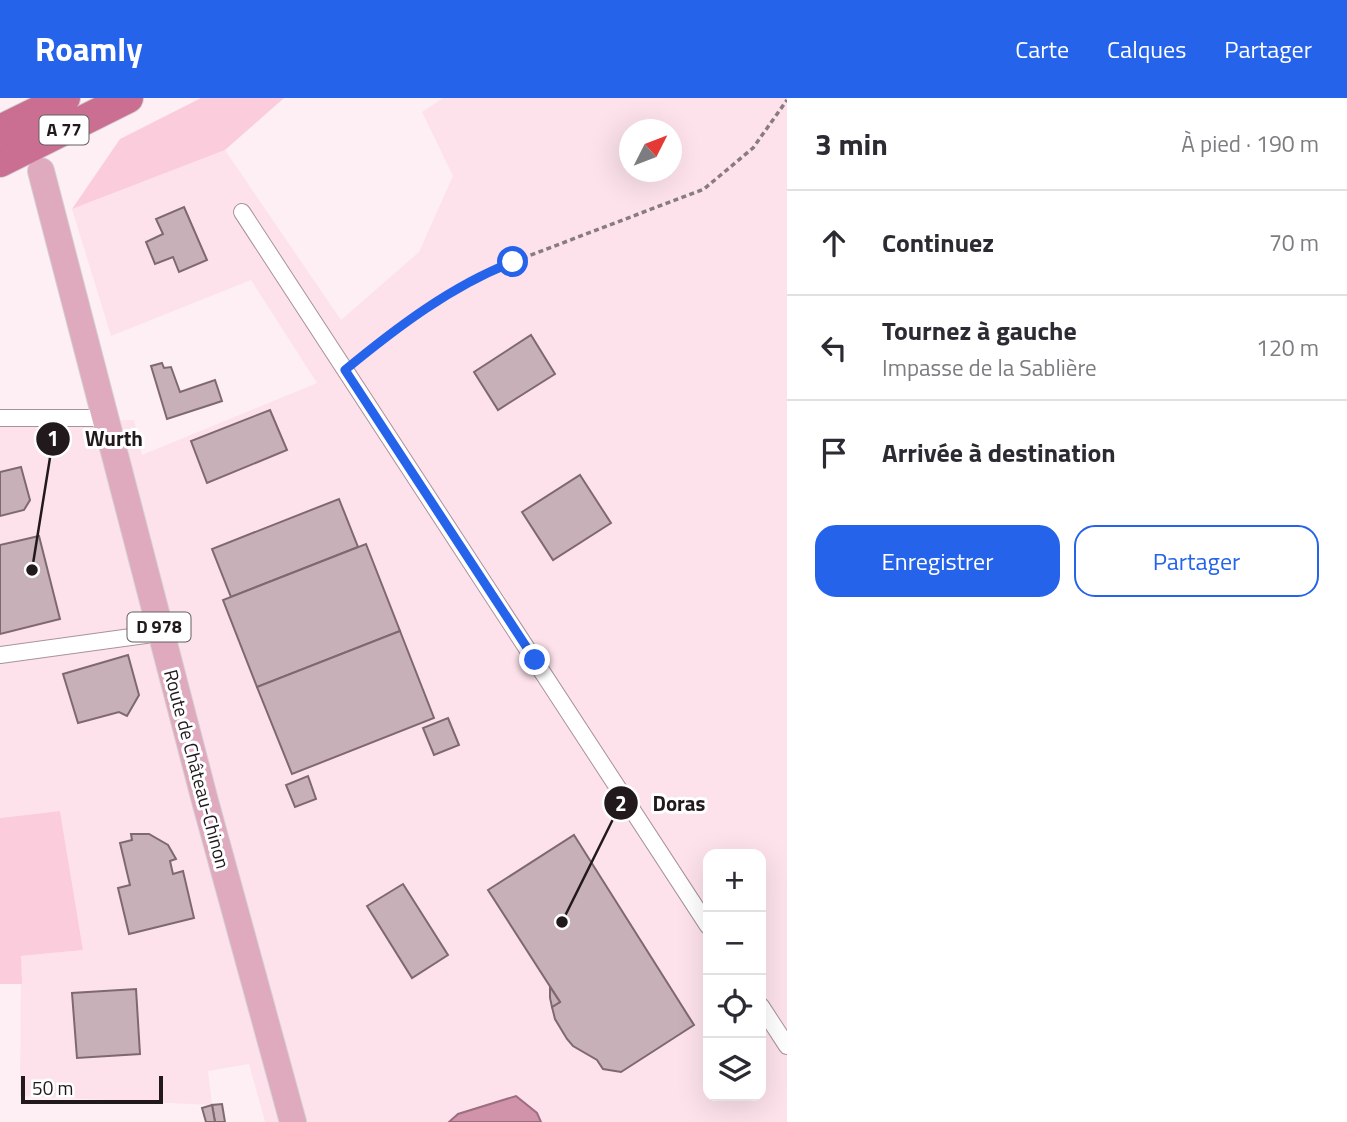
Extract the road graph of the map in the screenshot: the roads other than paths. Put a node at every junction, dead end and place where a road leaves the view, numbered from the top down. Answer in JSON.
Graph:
{"nodes":[{"id":1,"x":65,"y":98,"type":"edge"},
{"id":2,"x":128,"y":98,"type":"edge"},
{"id":3,"x":0,"y":130,"type":"edge"},
{"id":4,"x":0,"y":162,"type":"edge"},
{"id":5,"x":41,"y":171,"type":"dead end"},
{"id":6,"x":242,"y":212,"type":"dead end"},
{"id":7,"x":0,"y":418,"type":"edge"},
{"id":8,"x":104,"y":418,"type":"junction"},
{"id":9,"x":160,"y":633,"type":"junction"},
{"id":10,"x":0,"y":655,"type":"edge"},
{"id":11,"x":703,"y":918,"type":"edge"},
{"id":12,"x":766,"y":1014,"type":"edge"},
{"id":13,"x":787,"y":1046,"type":"edge"},
{"id":14,"x":293,"y":1122,"type":"edge"}],
"edges":[{"from":1,"to":3,"type":"highway","number":"A 77"},
{"from":2,"to":4,"type":"highway","number":"A 77"},
{"from":5,"to":8,"type":"main road","name":"Route de Château-Chinon","number":"D 978"},
{"from":6,"to":11,"type":"street"},
{"from":7,"to":8,"type":"street"},
{"from":8,"to":9,"type":"main road","name":"Route de Château-Chinon","number":"D 978"},
{"from":9,"to":10,"type":"street"},
{"from":9,"to":14,"type":"main road","name":"Route de Château-Chinon","number":"D 978"},
{"from":12,"to":13,"type":"street"}]}
